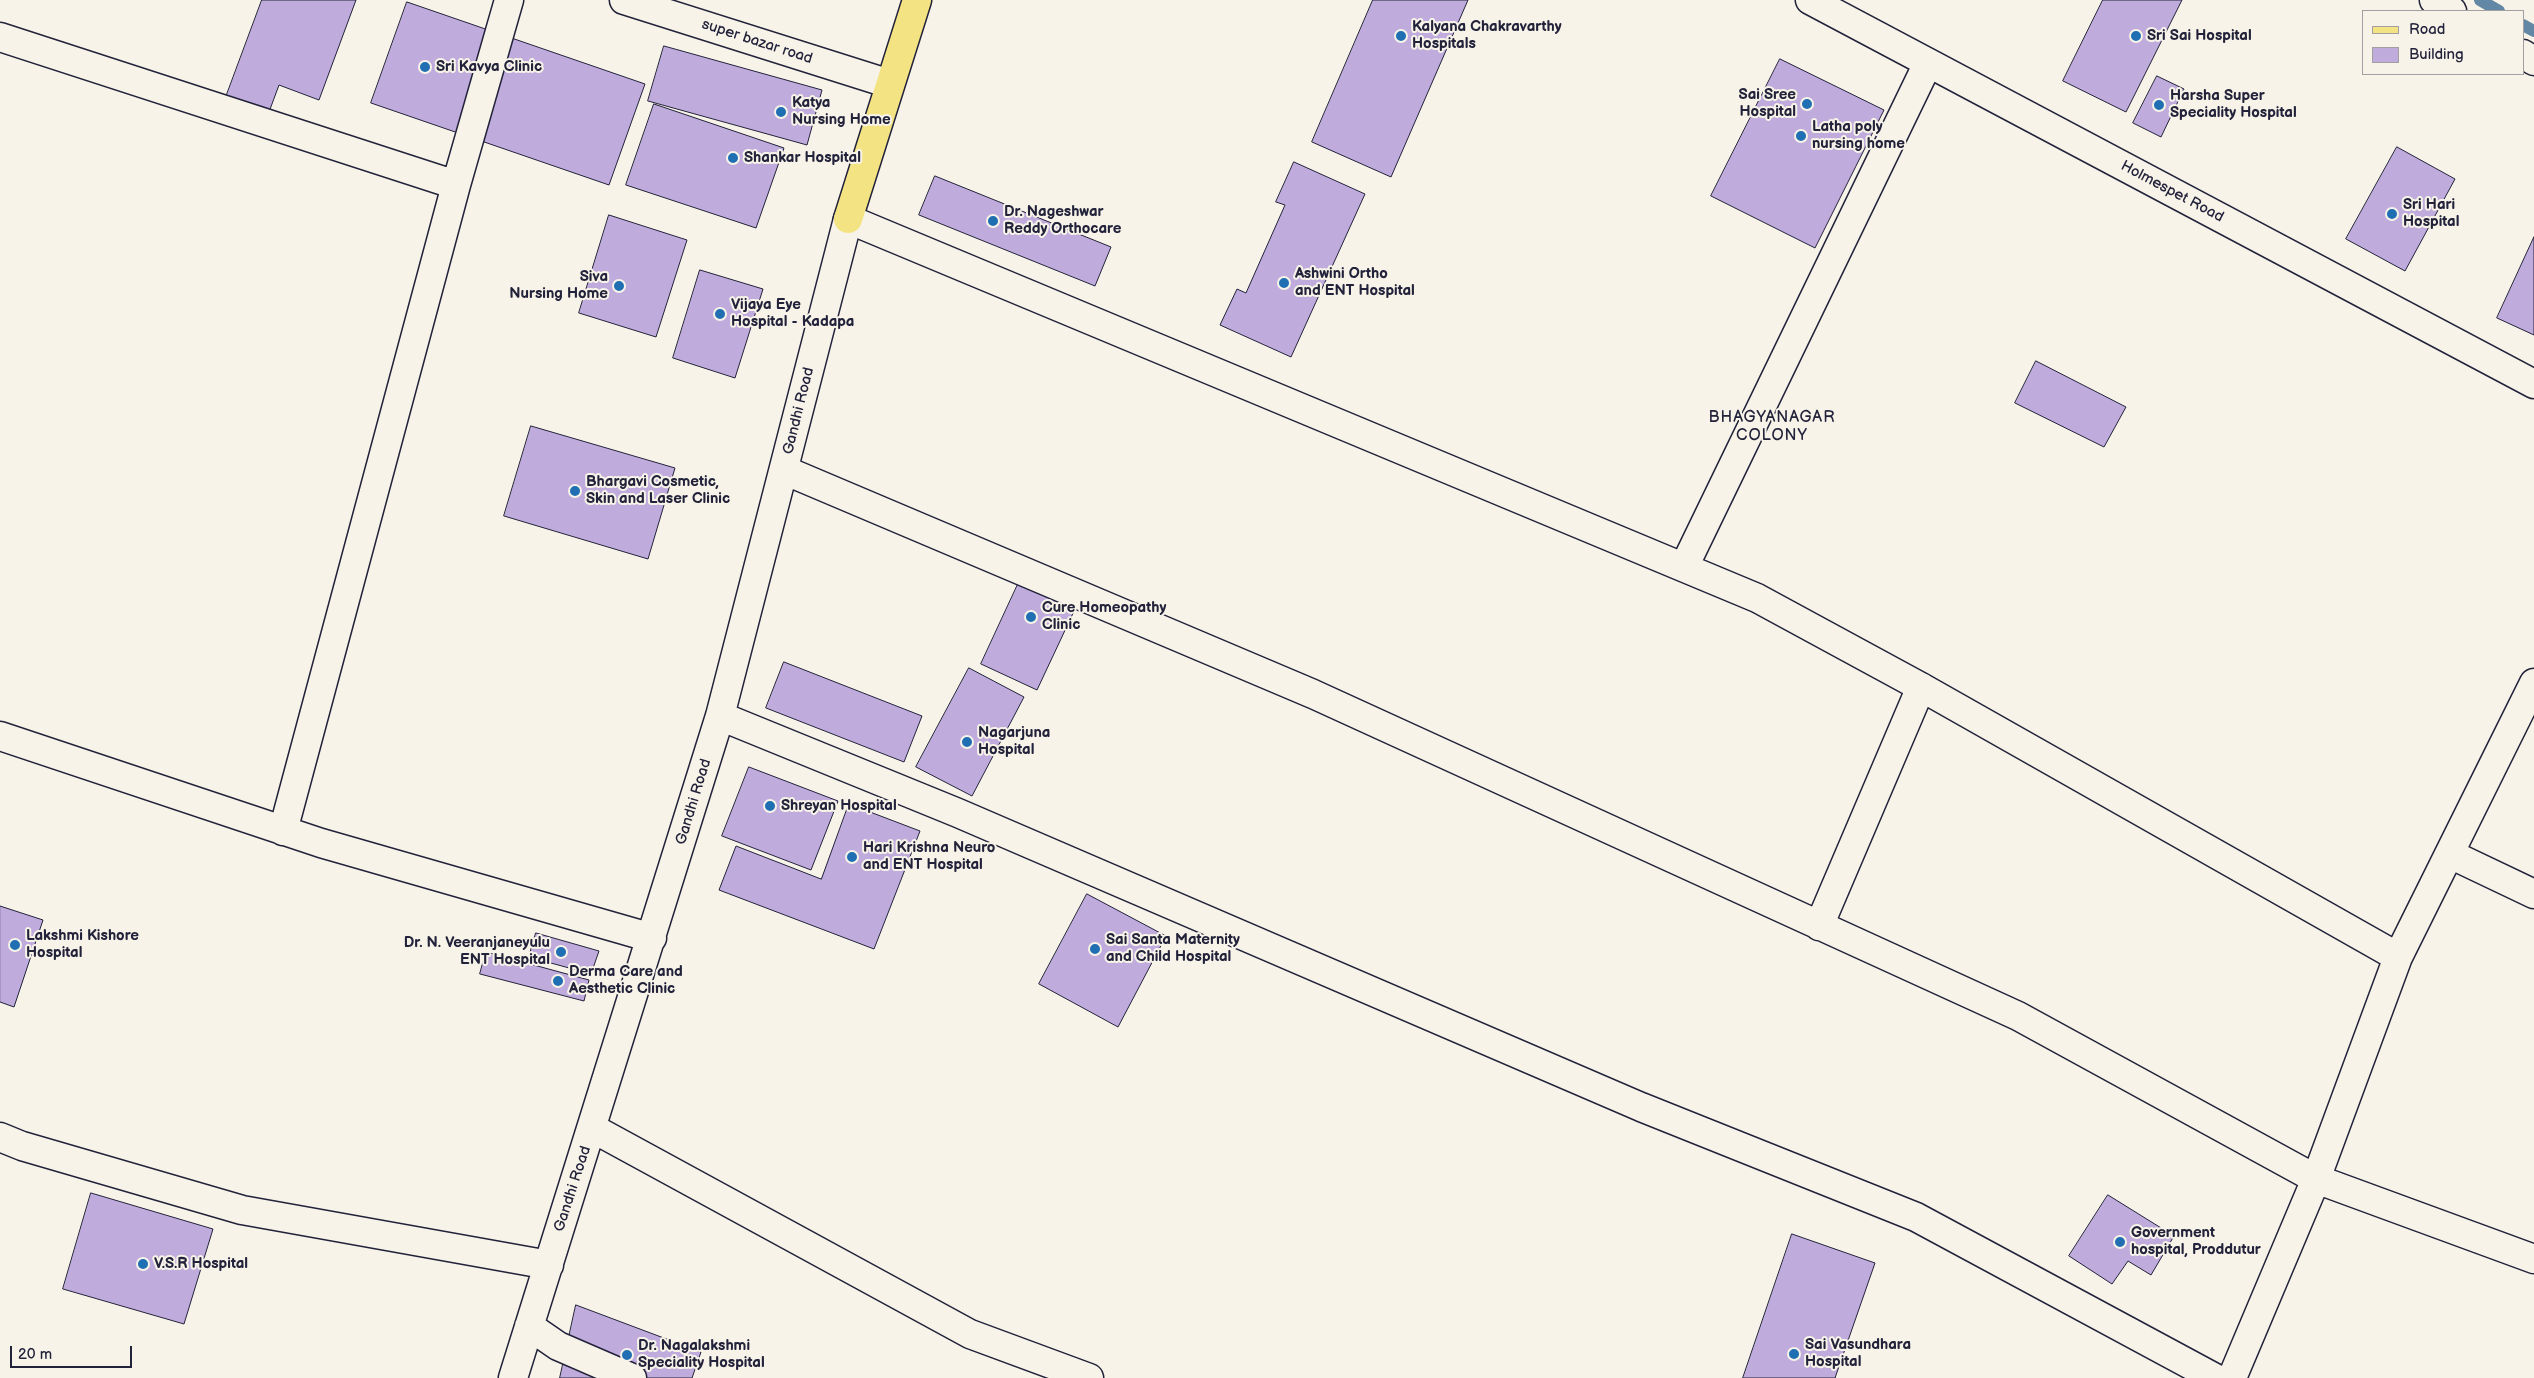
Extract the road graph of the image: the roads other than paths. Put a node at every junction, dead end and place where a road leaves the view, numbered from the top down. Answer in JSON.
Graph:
{"nodes":[{"id":1,"x":509,"y":0,"type":"edge"},
{"id":2,"x":624,"y":0,"type":"edge"},
{"id":3,"x":917,"y":0,"type":"edge"},
{"id":4,"x":1810,"y":0,"type":"edge"},
{"id":5,"x":2434,"y":0,"type":"edge"},
{"id":6,"x":2450,"y":10,"type":"edge"},
{"id":7,"x":0,"y":37,"type":"edge"},
{"id":8,"x":1928,"y":63,"type":"junction"},
{"id":9,"x":890,"y":84,"type":"junction"},
{"id":10,"x":456,"y":186,"type":"junction"},
{"id":11,"x":848,"y":219,"type":"junction"},
{"id":12,"x":2534,"y":384,"type":"edge"},
{"id":13,"x":784,"y":470,"type":"junction"},
{"id":14,"x":1684,"y":567,"type":"junction"},
{"id":15,"x":2534,"y":684,"type":"edge"},
{"id":16,"x":1921,"y":687,"type":"junction"},
{"id":17,"x":720,"y":716,"type":"junction"},
{"id":18,"x":0,"y":736,"type":"edge"},
{"id":19,"x":283,"y":830,"type":"junction"},
{"id":20,"x":2450,"y":854,"type":"junction"},
{"id":21,"x":2534,"y":894,"type":"edge"},
{"id":22,"x":1819,"y":926,"type":"junction"},
{"id":23,"x":652,"y":938,"type":"junction"},
{"id":24,"x":2398,"y":957,"type":"junction"},
{"id":25,"x":592,"y":1128,"type":"junction"},
{"id":26,"x":0,"y":1137,"type":"edge"},
{"id":27,"x":2316,"y":1179,"type":"junction"},
{"id":28,"x":2534,"y":1259,"type":"edge"},
{"id":29,"x":548,"y":1265,"type":"junction"},
{"id":30,"x":529,"y":1326,"type":"junction"},
{"id":31,"x":513,"y":1378,"type":"edge"},
{"id":32,"x":632,"y":1378,"type":"edge"},
{"id":33,"x":1089,"y":1378,"type":"edge"},
{"id":34,"x":2215,"y":1378,"type":"edge"},
{"id":35,"x":2232,"y":1378,"type":"edge"}],
"edges":[{"from":1,"to":10,"type":"street"},
{"from":2,"to":9,"type":"street","name":"super bazar road"},
{"from":3,"to":9,"type":"main road"},
{"from":4,"to":8,"type":"street","name":"Holmespet Road"},
{"from":5,"to":6,"type":"street"},
{"from":7,"to":10,"type":"street"},
{"from":8,"to":12,"type":"street","name":"Holmespet Road"},
{"from":8,"to":14,"type":"street"},
{"from":9,"to":11,"type":"main road"},
{"from":10,"to":19,"type":"street"},
{"from":11,"to":13,"type":"street","name":"Gandhi Road"},
{"from":11,"to":14,"type":"street"},
{"from":13,"to":17,"type":"street","name":"Gandhi Road"},
{"from":13,"to":22,"type":"street"},
{"from":14,"to":16,"type":"street"},
{"from":15,"to":20,"type":"street"},
{"from":16,"to":22,"type":"street"},
{"from":16,"to":24,"type":"street"},
{"from":17,"to":23,"type":"street","name":"Gandhi Road"},
{"from":17,"to":34,"type":"street"},
{"from":18,"to":19,"type":"street"},
{"from":19,"to":23,"type":"street"},
{"from":20,"to":21,"type":"street"},
{"from":20,"to":24,"type":"street"},
{"from":22,"to":27,"type":"street"},
{"from":23,"to":25,"type":"street","name":"Gandhi Road"},
{"from":24,"to":27,"type":"street"},
{"from":25,"to":29,"type":"street","name":"Gandhi Road"},
{"from":25,"to":33,"type":"street"},
{"from":26,"to":29,"type":"street"},
{"from":27,"to":28,"type":"street"},
{"from":27,"to":35,"type":"street"},
{"from":29,"to":30,"type":"street","name":"Gandhi Road"},
{"from":30,"to":31,"type":"street","name":"Gandhi Road"},
{"from":30,"to":32,"type":"street"}]}
